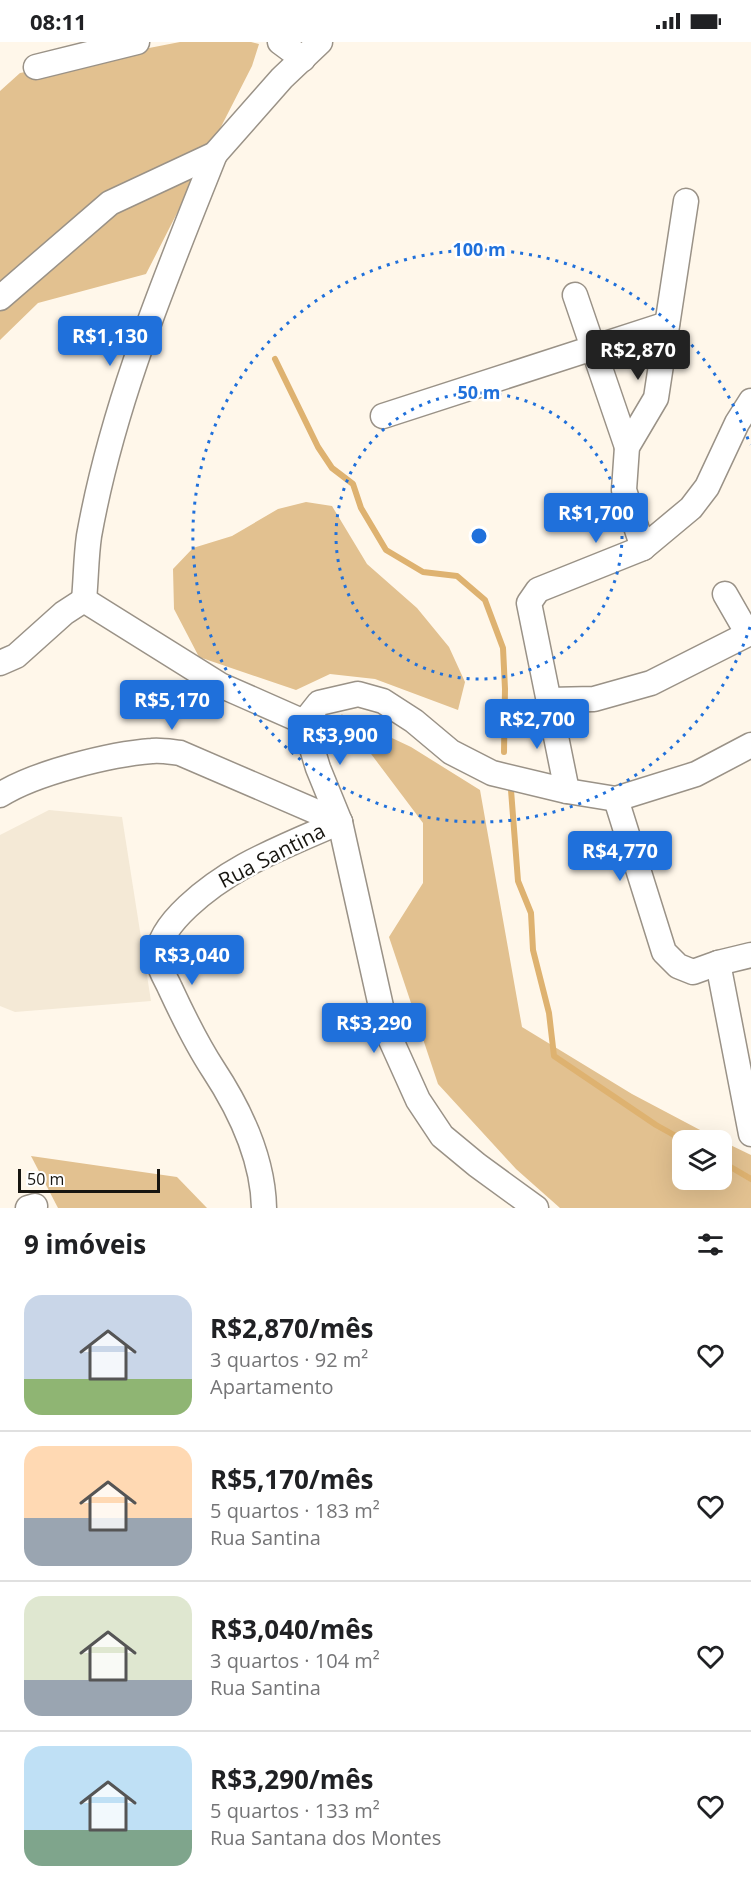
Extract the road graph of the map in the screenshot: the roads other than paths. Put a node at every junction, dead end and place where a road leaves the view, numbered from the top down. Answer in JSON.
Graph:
{"nodes":[{"id":1,"x":137,"y":42,"type":"edge"},
{"id":2,"x":280,"y":42,"type":"edge"},
{"id":3,"x":320,"y":42,"type":"edge"},
{"id":4,"x":303,"y":58,"type":"junction"},
{"id":5,"x":36,"y":68,"type":"dead end"},
{"id":6,"x":215,"y":154,"type":"junction"},
{"id":7,"x":686,"y":201,"type":"dead end"},
{"id":8,"x":575,"y":295,"type":"dead end"},
{"id":9,"x":0,"y":298,"type":"edge"},
{"id":10,"x":667,"y":324,"type":"junction"},
{"id":11,"x":593,"y":348,"type":"junction"},
{"id":12,"x":751,"y":401,"type":"edge"},
{"id":13,"x":383,"y":416,"type":"dead end"},
{"id":14,"x":627,"y":447,"type":"junction"},
{"id":15,"x":643,"y":548,"type":"junction"},
{"id":16,"x":725,"y":594,"type":"dead end"},
{"id":17,"x":84,"y":600,"type":"junction"},
{"id":18,"x":0,"y":663,"type":"edge"},
{"id":19,"x":549,"y":700,"type":"junction"},
{"id":20,"x":304,"y":722,"type":"junction"},
{"id":21,"x":751,"y":745,"type":"edge"},
{"id":22,"x":567,"y":792,"type":"junction"},
{"id":23,"x":0,"y":795,"type":"edge"},
{"id":24,"x":616,"y":799,"type":"junction"},
{"id":25,"x":340,"y":822,"type":"junction"},
{"id":26,"x":751,"y":955,"type":"edge"},
{"id":27,"x":718,"y":963,"type":"junction"},
{"id":28,"x":751,"y":1134,"type":"edge"},
{"id":29,"x":264,"y":1208,"type":"edge"},
{"id":30,"x":536,"y":1208,"type":"edge"}],
"edges":[{"from":1,"to":5,"type":"street"},
{"from":2,"to":4,"type":"street"},
{"from":3,"to":4,"type":"street"},
{"from":4,"to":6,"type":"street"},
{"from":6,"to":9,"type":"street"},
{"from":6,"to":17,"type":"street"},
{"from":7,"to":10,"type":"street"},
{"from":8,"to":11,"type":"street"},
{"from":10,"to":11,"type":"street"},
{"from":10,"to":14,"type":"street"},
{"from":11,"to":13,"type":"street"},
{"from":11,"to":14,"type":"street"},
{"from":12,"to":15,"type":"street"},
{"from":14,"to":15,"type":"street"},
{"from":15,"to":19,"type":"street"},
{"from":16,"to":19,"type":"street"},
{"from":17,"to":18,"type":"street"},
{"from":17,"to":20,"type":"street"},
{"from":19,"to":22,"type":"street"},
{"from":20,"to":22,"type":"street"},
{"from":20,"to":25,"type":"street","name":"Rua Santina"},
{"from":21,"to":24,"type":"street"},
{"from":22,"to":24,"type":"street"},
{"from":23,"to":25,"type":"street"},
{"from":24,"to":27,"type":"street"},
{"from":25,"to":29,"type":"street","name":"Rua Santina"},
{"from":25,"to":30,"type":"street"},
{"from":26,"to":27,"type":"street"},
{"from":27,"to":28,"type":"street"}]}
